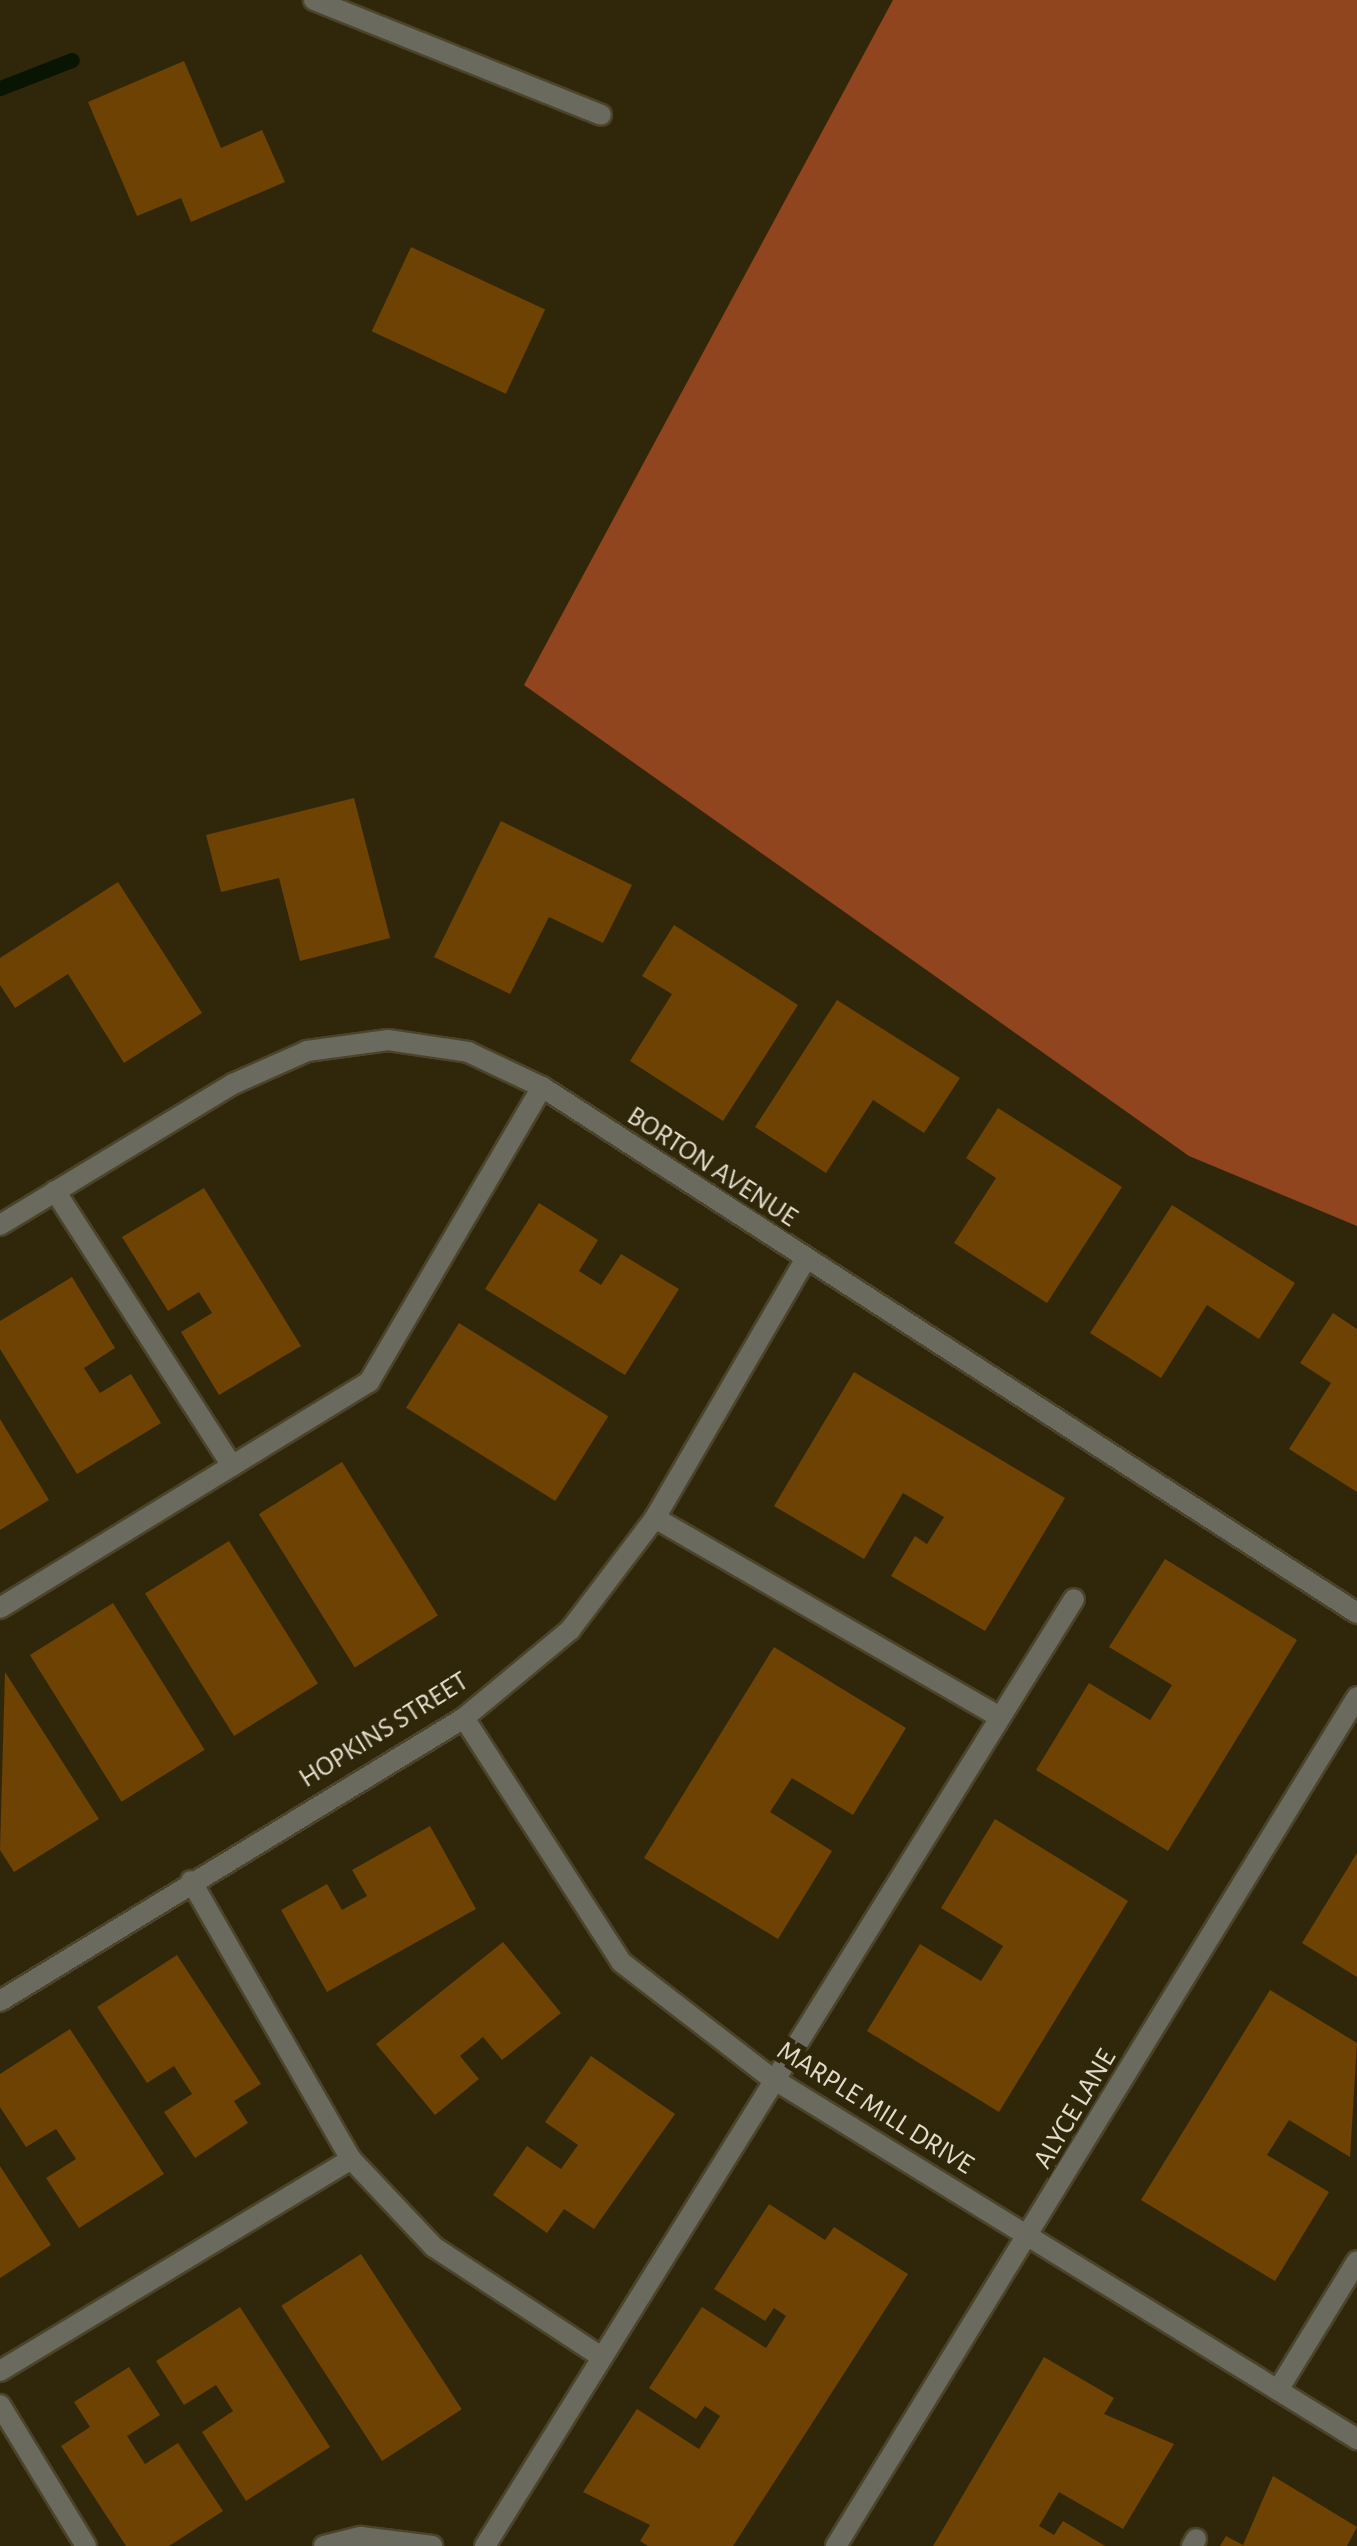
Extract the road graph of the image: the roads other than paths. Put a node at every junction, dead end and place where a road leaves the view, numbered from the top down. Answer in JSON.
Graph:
{"nodes":[{"id":1,"x":314,"y":0,"type":"edge"},
{"id":2,"x":601,"y":115,"type":"dead end"},
{"id":3,"x":542,"y":1087,"type":"junction"},
{"id":4,"x":55,"y":1191,"type":"junction"},
{"id":5,"x":0,"y":1225,"type":"edge"},
{"id":6,"x":805,"y":1260,"type":"junction"},
{"id":7,"x":232,"y":1466,"type":"junction"},
{"id":8,"x":655,"y":1518,"type":"junction"},
{"id":9,"x":1074,"y":1600,"type":"dead end"},
{"id":10,"x":0,"y":1608,"type":"edge"},
{"id":11,"x":1357,"y":1614,"type":"edge"},
{"id":12,"x":1357,"y":1697,"type":"edge"},
{"id":13,"x":999,"y":1717,"type":"junction"},
{"id":14,"x":464,"y":1718,"type":"junction"},
{"id":15,"x":191,"y":1880,"type":"junction"},
{"id":16,"x":0,"y":2001,"type":"edge"},
{"id":17,"x":770,"y":2078,"type":"junction"},
{"id":18,"x":352,"y":2159,"type":"junction"},
{"id":19,"x":1029,"y":2237,"type":"junction"},
{"id":20,"x":1357,"y":2260,"type":"edge"},
{"id":21,"x":600,"y":2356,"type":"junction"},
{"id":22,"x":0,"y":2370,"type":"edge"},
{"id":23,"x":1278,"y":2390,"type":"junction"},
{"id":24,"x":0,"y":2406,"type":"edge"},
{"id":25,"x":1357,"y":2439,"type":"edge"},
{"id":26,"x":86,"y":2546,"type":"edge"},
{"id":27,"x":324,"y":2546,"type":"edge"},
{"id":28,"x":432,"y":2546,"type":"edge"},
{"id":29,"x":485,"y":2546,"type":"edge"},
{"id":30,"x":836,"y":2546,"type":"edge"}],
"edges":[{"from":1,"to":2,"type":"street"},
{"from":3,"to":4,"type":"street","name":"BORTON AVENUE"},
{"from":3,"to":6,"type":"street","name":"BORTON AVENUE"},
{"from":3,"to":7,"type":"street"},
{"from":4,"to":5,"type":"street","name":"BORTON AVENUE"},
{"from":4,"to":7,"type":"street"},
{"from":6,"to":8,"type":"street","name":"HOPKINS STREET"},
{"from":6,"to":11,"type":"street","name":"BORTON AVENUE"},
{"from":7,"to":10,"type":"street"},
{"from":8,"to":13,"type":"street"},
{"from":8,"to":14,"type":"street","name":"HOPKINS STREET"},
{"from":9,"to":13,"type":"street"},
{"from":12,"to":19,"type":"street","name":"ALYCE LANE"},
{"from":13,"to":17,"type":"street"},
{"from":14,"to":15,"type":"street","name":"HOPKINS STREET"},
{"from":14,"to":17,"type":"street","name":"MARPLE MILL DRIVE"},
{"from":15,"to":16,"type":"street","name":"HOPKINS STREET"},
{"from":15,"to":18,"type":"street"},
{"from":17,"to":19,"type":"street","name":"MARPLE MILL DRIVE"},
{"from":17,"to":21,"type":"street"},
{"from":18,"to":21,"type":"street"},
{"from":18,"to":22,"type":"street"},
{"from":19,"to":23,"type":"street","name":"MARPLE MILL DRIVE"},
{"from":19,"to":30,"type":"street","name":"ALYCE LANE"},
{"from":20,"to":23,"type":"street"},
{"from":21,"to":29,"type":"street"},
{"from":23,"to":25,"type":"street","name":"MARPLE MILL DRIVE"},
{"from":24,"to":26,"type":"street"},
{"from":27,"to":28,"type":"street"}]}
